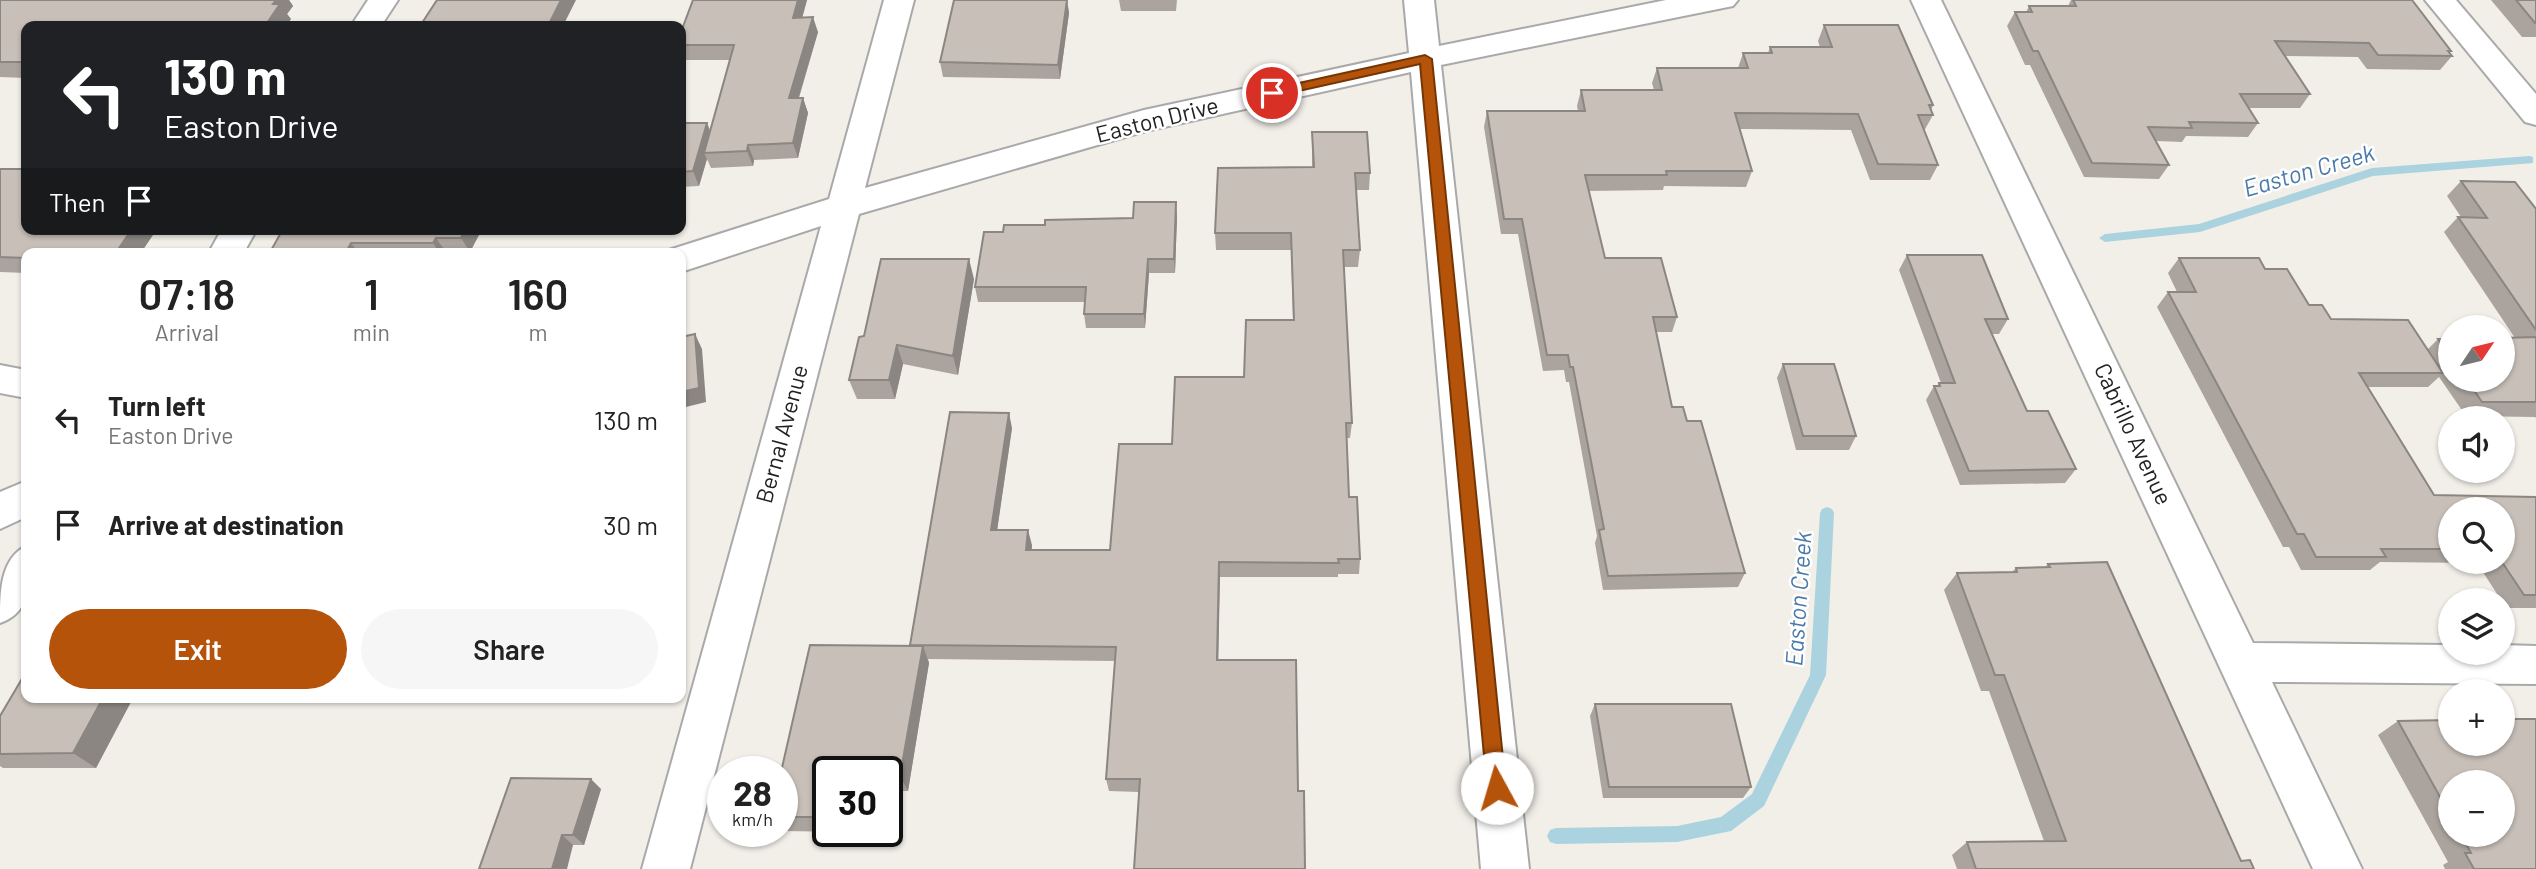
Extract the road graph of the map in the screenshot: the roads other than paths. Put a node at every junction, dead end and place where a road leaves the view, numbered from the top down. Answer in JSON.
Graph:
{"nodes":[{"id":1,"x":383,"y":0,"type":"edge"},
{"id":2,"x":899,"y":0,"type":"edge"},
{"id":3,"x":1419,"y":0,"type":"edge"},
{"id":4,"x":1723,"y":0,"type":"edge"},
{"id":5,"x":1926,"y":0,"type":"edge"},
{"id":6,"x":2440,"y":0,"type":"edge"},
{"id":7,"x":369,"y":21,"type":"edge"},
{"id":8,"x":1425,"y":59,"type":"junction"},
{"id":9,"x":2536,"y":115,"type":"edge"},
{"id":10,"x":844,"y":206,"type":"junction"},
{"id":11,"x":686,"y":256,"type":"edge"},
{"id":12,"x":0,"y":379,"type":"edge"},
{"id":13,"x":21,"y":383,"type":"edge"},
{"id":14,"x":21,"y":500,"type":"edge"},
{"id":15,"x":0,"y":512,"type":"edge"},
{"id":16,"x":21,"y":572,"type":"edge"},
{"id":17,"x":0,"y":605,"type":"edge"},
{"id":18,"x":2242,"y":662,"type":"junction"},
{"id":19,"x":2536,"y":665,"type":"edge"},
{"id":20,"x":666,"y":869,"type":"edge"},
{"id":21,"x":1505,"y":869,"type":"edge"},
{"id":22,"x":2338,"y":869,"type":"edge"}],
"edges":[{"from":1,"to":7,"type":"street"},
{"from":2,"to":10,"type":"street","name":"Bernal Avenue"},
{"from":3,"to":8,"type":"street"},
{"from":4,"to":8,"type":"street","name":"Easton Drive"},
{"from":5,"to":18,"type":"street","name":"Cabrillo Avenue"},
{"from":6,"to":9,"type":"street"},
{"from":8,"to":10,"type":"street","name":"Easton Drive"},
{"from":8,"to":21,"type":"street"},
{"from":10,"to":11,"type":"street","name":"Easton Drive"},
{"from":10,"to":20,"type":"street","name":"Bernal Avenue"},
{"from":12,"to":13,"type":"street"},
{"from":14,"to":15,"type":"street"},
{"from":16,"to":17,"type":"street"},
{"from":18,"to":19,"type":"street"},
{"from":18,"to":22,"type":"street","name":"Cabrillo Avenue"}]}
